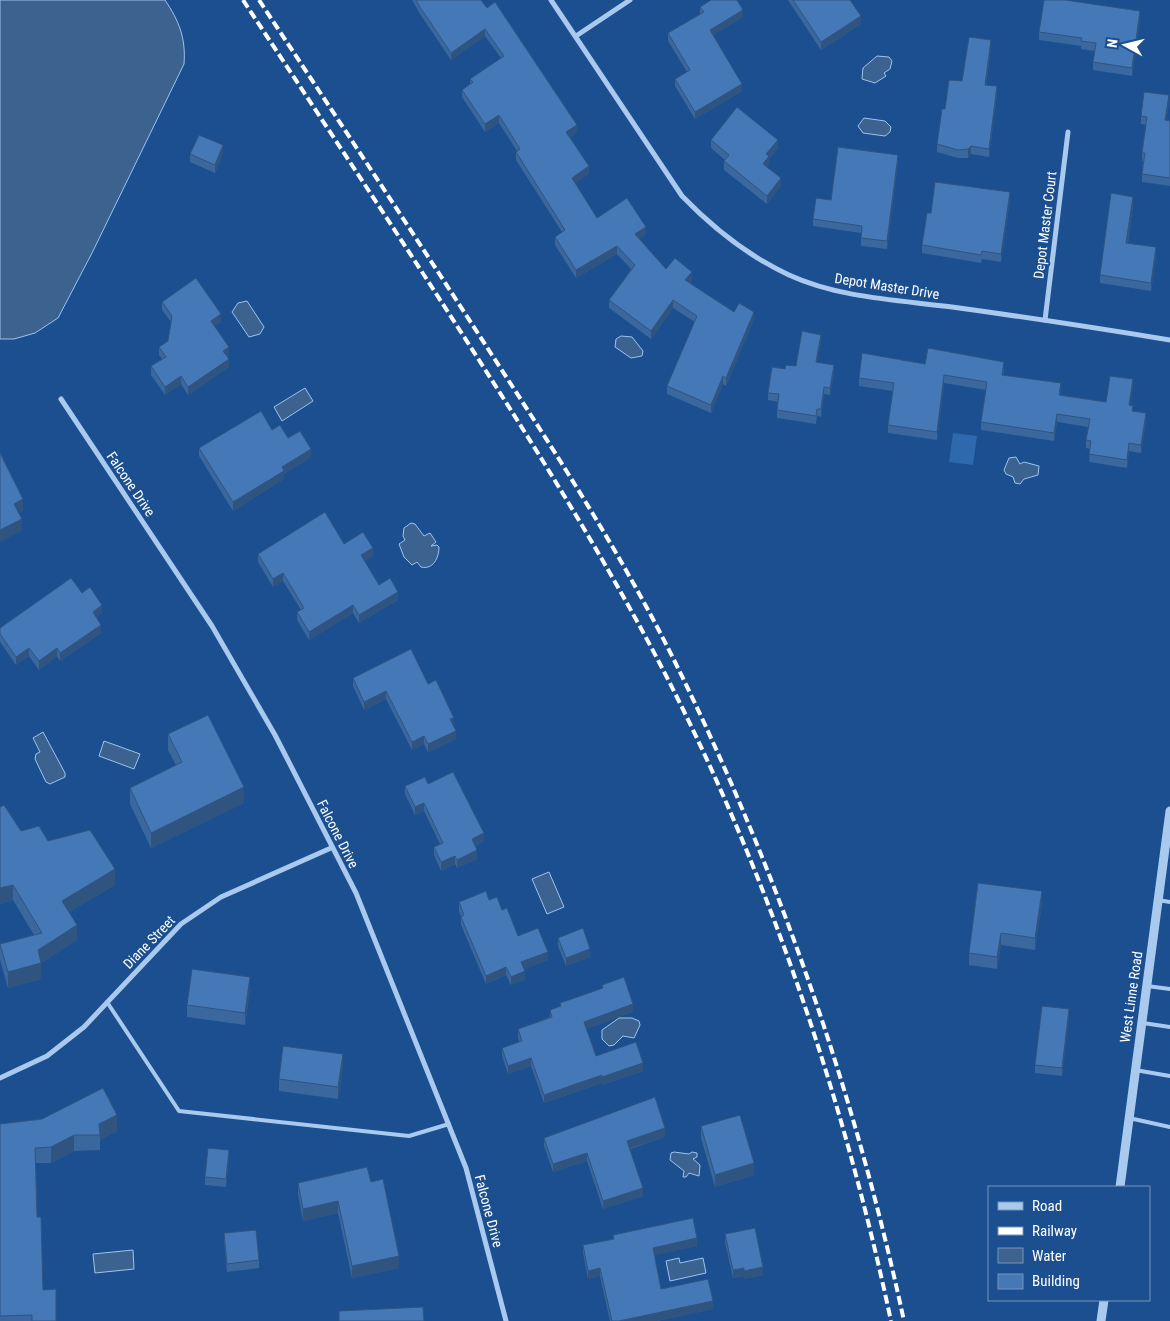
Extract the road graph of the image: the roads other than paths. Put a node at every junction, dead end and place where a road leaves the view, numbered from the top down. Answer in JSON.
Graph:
{"nodes":[{"id":1,"x":552,"y":0,"type":"edge"},
{"id":2,"x":630,"y":0,"type":"edge"},
{"id":3,"x":576,"y":36,"type":"junction"},
{"id":4,"x":1068,"y":132,"type":"dead end"},
{"id":5,"x":1045,"y":320,"type":"junction"},
{"id":6,"x":1170,"y":340,"type":"edge"},
{"id":7,"x":61,"y":399,"type":"dead end"},
{"id":8,"x":1170,"y":811,"type":"edge"},
{"id":9,"x":332,"y":848,"type":"junction"},
{"id":10,"x":1158,"y":900,"type":"junction"},
{"id":11,"x":1170,"y":902,"type":"edge"},
{"id":12,"x":1146,"y":986,"type":"junction"},
{"id":13,"x":1170,"y":989,"type":"edge"},
{"id":14,"x":108,"y":1002,"type":"junction"},
{"id":15,"x":1141,"y":1023,"type":"junction"},
{"id":16,"x":1170,"y":1027,"type":"edge"},
{"id":17,"x":1135,"y":1069,"type":"junction"},
{"id":18,"x":1170,"y":1076,"type":"edge"},
{"id":19,"x":0,"y":1078,"type":"edge"},
{"id":20,"x":1129,"y":1118,"type":"junction"},
{"id":21,"x":448,"y":1124,"type":"junction"},
{"id":22,"x":1170,"y":1127,"type":"edge"},
{"id":23,"x":1120,"y":1186,"type":"edge"},
{"id":24,"x":1104,"y":1301,"type":"edge"},
{"id":25,"x":506,"y":1321,"type":"edge"},
{"id":26,"x":1101,"y":1321,"type":"edge"}],
"edges":[{"from":1,"to":3,"type":"street","name":"Depot Master Drive"},
{"from":2,"to":3,"type":"street"},
{"from":3,"to":5,"type":"street","name":"Depot Master Drive"},
{"from":4,"to":5,"type":"street","name":"Depot Master Court"},
{"from":5,"to":6,"type":"street","name":"Depot Master Drive"},
{"from":7,"to":9,"type":"street","name":"Falcone Drive"},
{"from":8,"to":10,"type":"street","name":"West Linne Road"},
{"from":9,"to":14,"type":"street","name":"Diane Street"},
{"from":9,"to":21,"type":"street","name":"Falcone Drive"},
{"from":10,"to":11,"type":"lane"},
{"from":10,"to":12,"type":"street","name":"West Linne Road"},
{"from":12,"to":13,"type":"lane"},
{"from":12,"to":15,"type":"street","name":"West Linne Road"},
{"from":14,"to":19,"type":"street","name":"Diane Street"},
{"from":14,"to":21,"type":"lane"},
{"from":15,"to":16,"type":"lane"},
{"from":15,"to":17,"type":"street","name":"West Linne Road"},
{"from":17,"to":18,"type":"lane"},
{"from":17,"to":20,"type":"street","name":"West Linne Road"},
{"from":20,"to":22,"type":"lane"},
{"from":20,"to":23,"type":"street","name":"West Linne Road"},
{"from":21,"to":25,"type":"street","name":"Falcone Drive"},
{"from":24,"to":26,"type":"street"}]}
